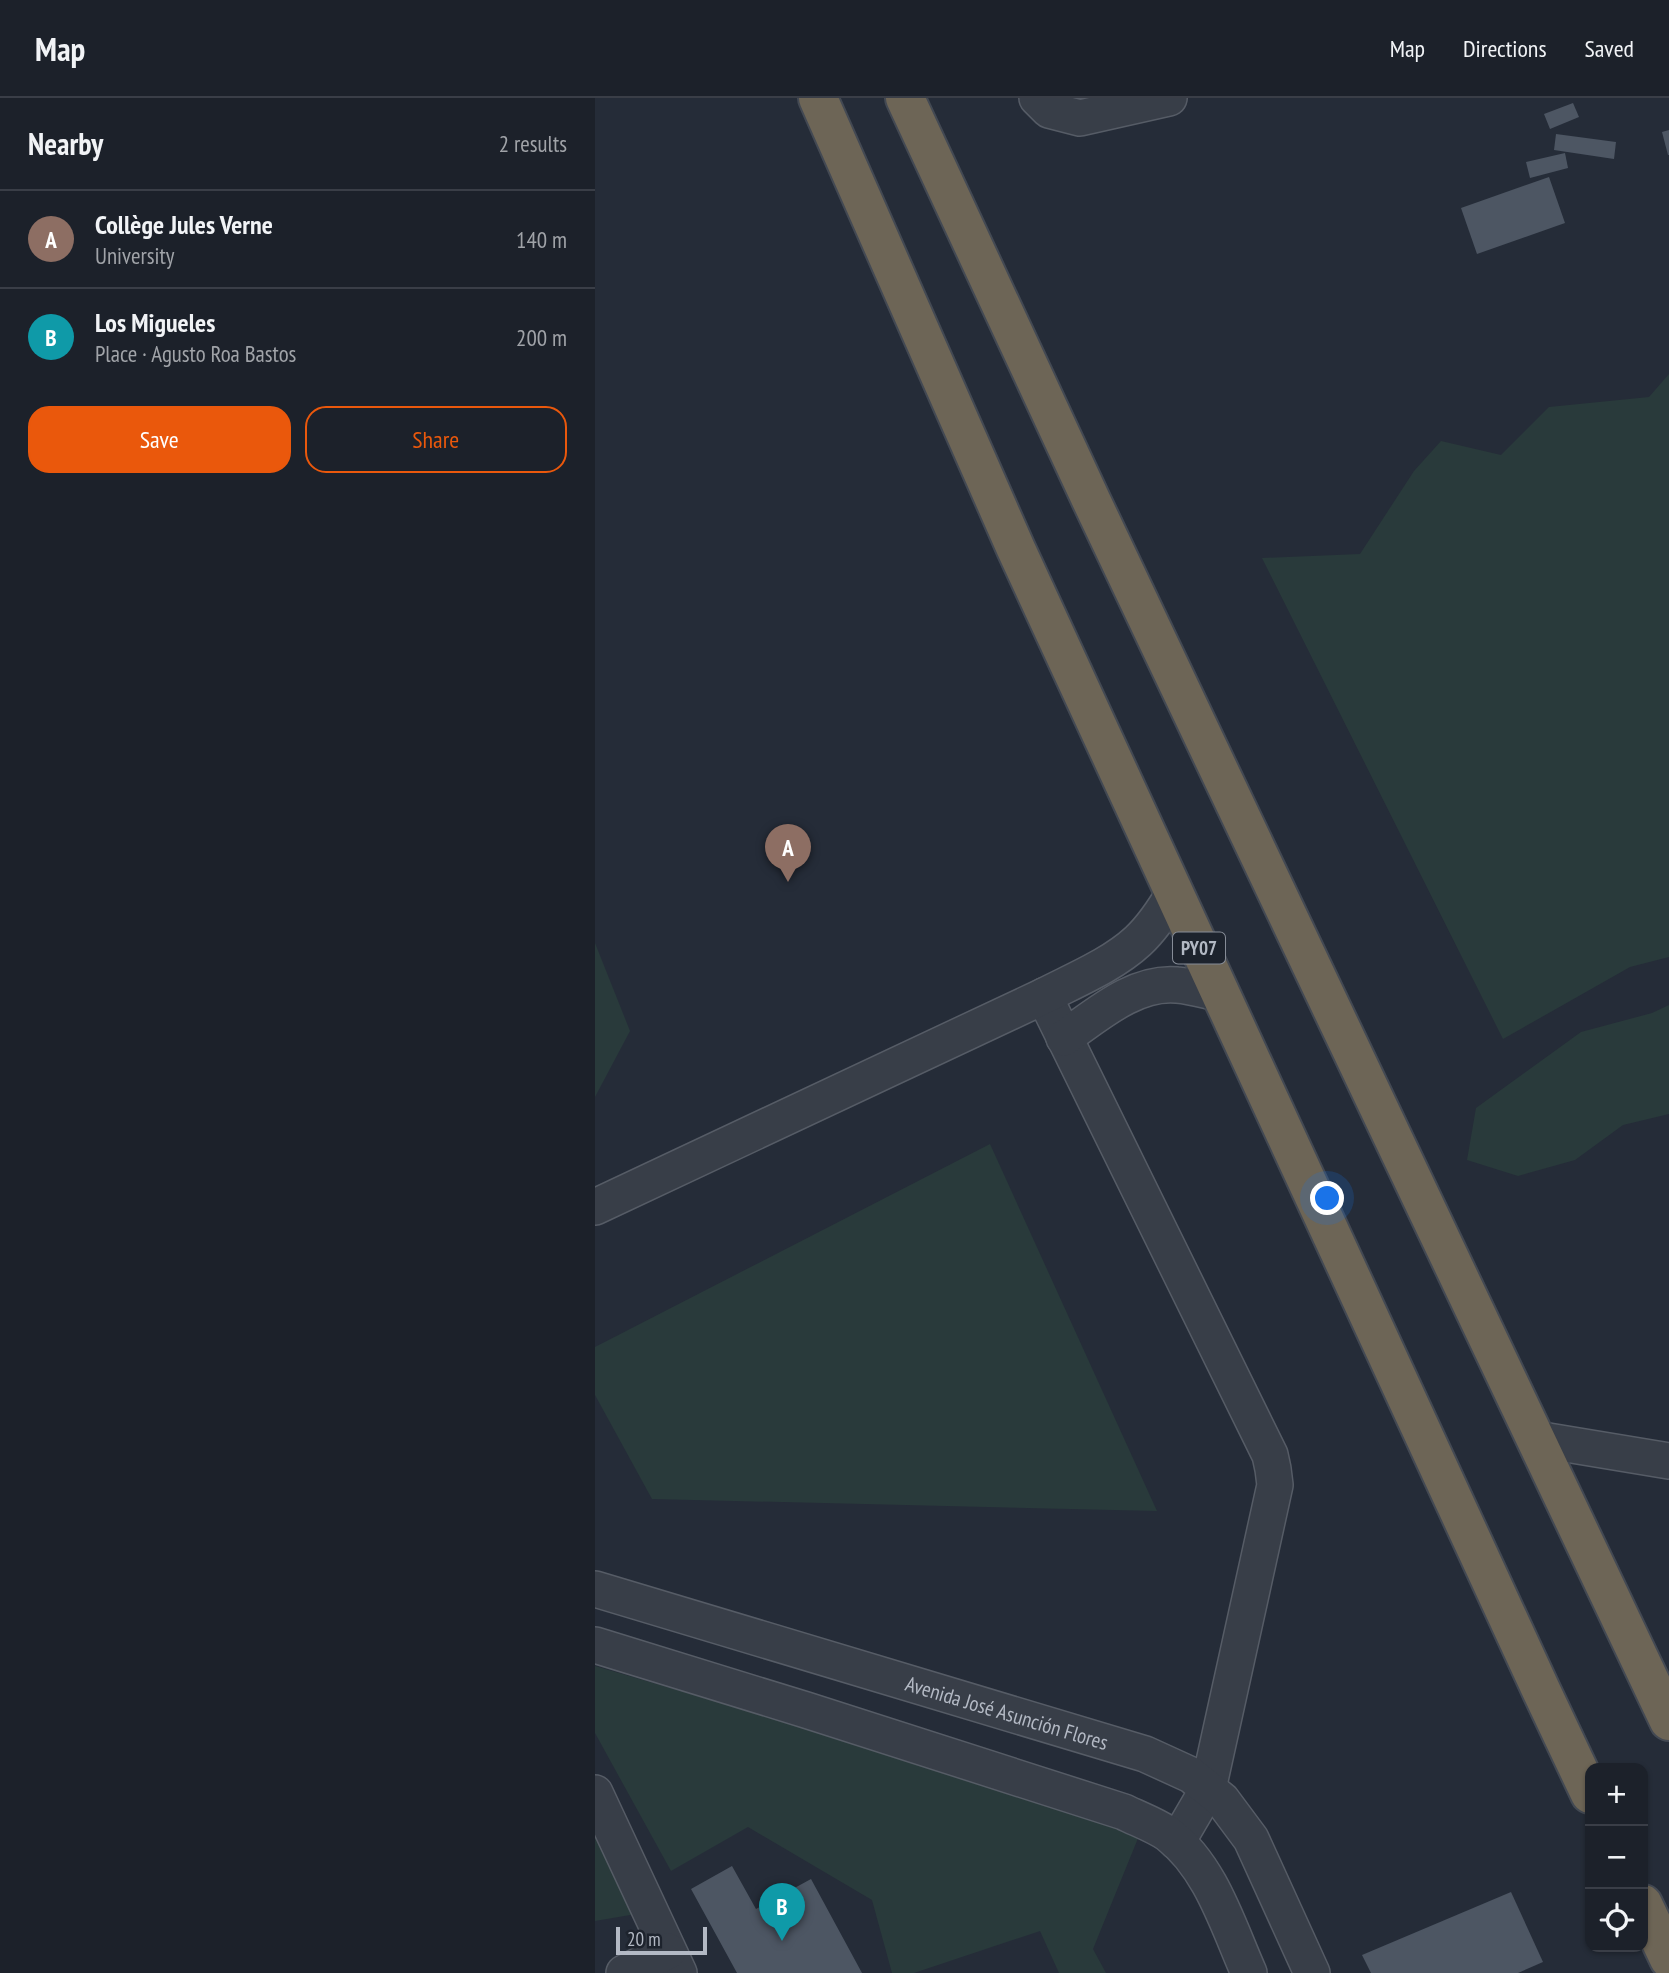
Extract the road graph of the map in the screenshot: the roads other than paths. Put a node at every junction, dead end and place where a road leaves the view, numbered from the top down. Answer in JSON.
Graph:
{"nodes":[{"id":1,"x":818,"y":98,"type":"edge"},
{"id":2,"x":905,"y":98,"type":"edge"},
{"id":3,"x":1037,"y":98,"type":"edge"},
{"id":4,"x":1169,"y":98,"type":"edge"},
{"id":5,"x":1174,"y":893,"type":"junction"},
{"id":6,"x":1101,"y":966,"type":"junction"},
{"id":7,"x":1221,"y":994,"type":"junction"},
{"id":8,"x":1044,"y":996,"type":"junction"},
{"id":9,"x":1120,"y":1001,"type":"junction"},
{"id":10,"x":1064,"y":1038,"type":"junction"},
{"id":11,"x":595,"y":1207,"type":"edge"},
{"id":12,"x":1536,"y":1439,"type":"junction"},
{"id":13,"x":1669,"y":1461,"type":"edge"},
{"id":14,"x":595,"y":1589,"type":"edge"},
{"id":15,"x":595,"y":1645,"type":"edge"},
{"id":16,"x":1669,"y":1721,"type":"edge"},
{"id":17,"x":1585,"y":1783,"type":"edge"},
{"id":18,"x":1208,"y":1789,"type":"junction"},
{"id":19,"x":595,"y":1793,"type":"edge"},
{"id":20,"x":1177,"y":1842,"type":"junction"},
{"id":21,"x":1648,"y":1915,"type":"edge"},
{"id":22,"x":1669,"y":1959,"type":"edge"},
{"id":23,"x":673,"y":1962,"type":"edge"},
{"id":24,"x":624,"y":1973,"type":"edge"},
{"id":25,"x":1249,"y":1973,"type":"edge"},
{"id":26,"x":1312,"y":1973,"type":"edge"}],
"edges":[{"from":1,"to":5,"type":"highway","number":"PY07"},
{"from":2,"to":12,"type":"highway"},
{"from":3,"to":4,"type":"street"},
{"from":5,"to":6,"type":"street"},
{"from":5,"to":7,"type":"highway","number":"PY07"},
{"from":6,"to":8,"type":"street"},
{"from":6,"to":9,"type":"street"},
{"from":7,"to":9,"type":"street"},
{"from":7,"to":17,"type":"highway","number":"PY07"},
{"from":8,"to":10,"type":"street"},
{"from":8,"to":11,"type":"street"},
{"from":9,"to":10,"type":"street"},
{"from":10,"to":18,"type":"street"},
{"from":12,"to":13,"type":"street"},
{"from":12,"to":16,"type":"highway"},
{"from":14,"to":18,"type":"street","name":"Avenida José Asunción Flores"},
{"from":15,"to":20,"type":"street"},
{"from":18,"to":20,"type":"street"},
{"from":18,"to":26,"type":"street","name":"Avenida José Asunción Flores"},
{"from":19,"to":23,"type":"street"},
{"from":20,"to":25,"type":"street"},
{"from":21,"to":22,"type":"highway"},
{"from":23,"to":24,"type":"street"}]}
